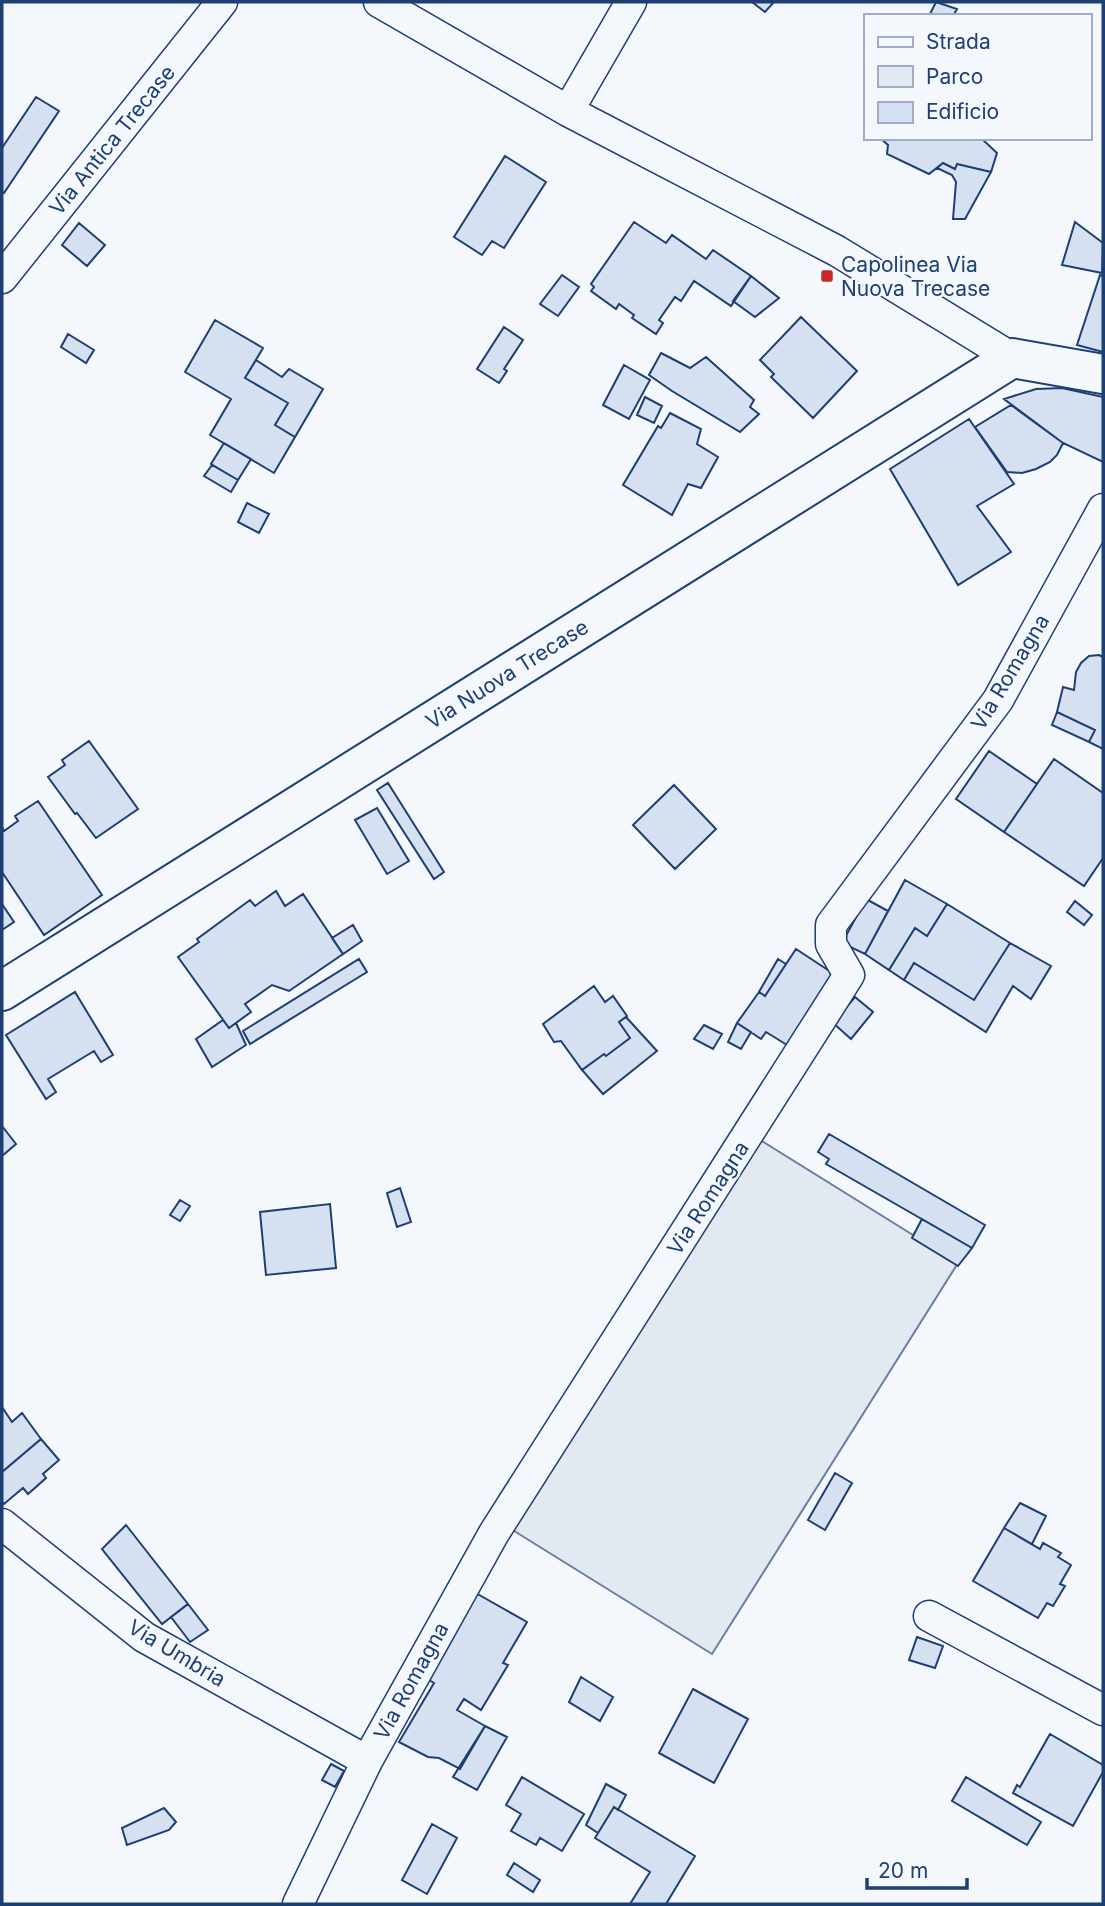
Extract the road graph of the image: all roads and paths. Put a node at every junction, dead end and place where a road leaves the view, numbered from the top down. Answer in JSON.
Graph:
{"nodes":[{"id":1,"x":222,"y":2,"type":"edge"},
{"id":2,"x":379,"y":2,"type":"edge"},
{"id":3,"x":631,"y":2,"type":"edge"},
{"id":4,"x":568,"y":111,"type":"junction"},
{"id":5,"x":2,"y":278,"type":"edge"},
{"id":6,"x":1012,"y":358,"type":"junction"},
{"id":7,"x":1103,"y":374,"type":"edge"},
{"id":8,"x":1103,"y":509,"type":"edge"},
{"id":9,"x":2,"y":991,"type":"edge"},
{"id":10,"x":2,"y":1524,"type":"edge"},
{"id":11,"x":929,"y":1616,"type":"dead end"},
{"id":12,"x":1103,"y":1710,"type":"edge"},
{"id":13,"x":367,"y":1761,"type":"junction"},
{"id":14,"x":298,"y":1904,"type":"edge"}],
"edges":[{"from":1,"to":5,"type":"street","name":"Via Antica Trecase"},
{"from":2,"to":4,"type":"street"},
{"from":3,"to":4,"type":"street"},
{"from":4,"to":6,"type":"street"},
{"from":6,"to":7,"type":"street"},
{"from":6,"to":9,"type":"street","name":"Via Nuova Trecase"},
{"from":8,"to":13,"type":"street","name":"Via Romagna"},
{"from":10,"to":13,"type":"street","name":"Via Umbria"},
{"from":11,"to":12,"type":"street"},
{"from":13,"to":14,"type":"street","name":"Via Romagna"}]}
